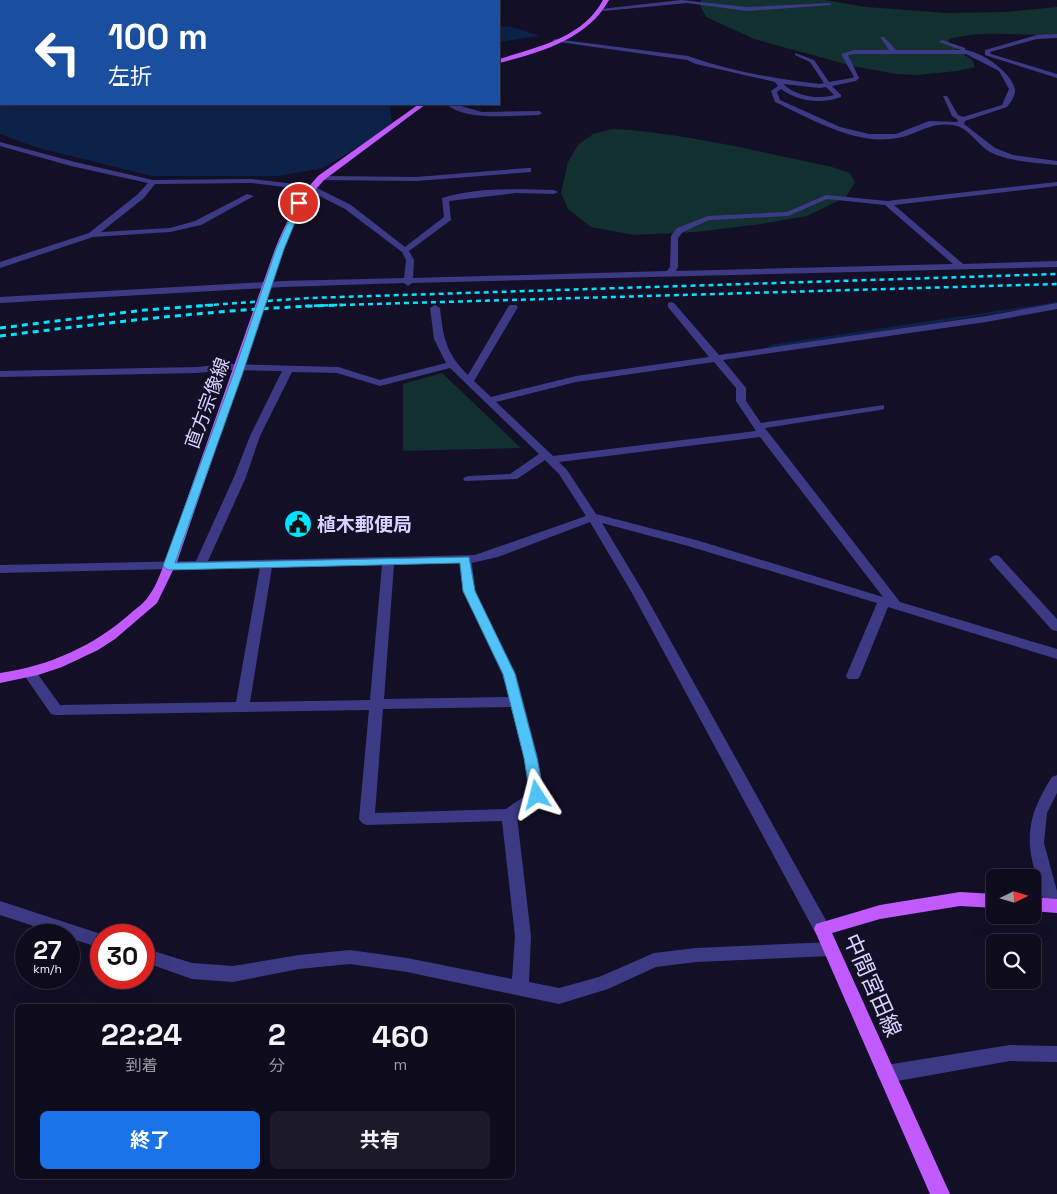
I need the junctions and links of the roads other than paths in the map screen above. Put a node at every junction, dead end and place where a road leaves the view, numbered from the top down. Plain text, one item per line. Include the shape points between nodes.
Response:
1 (606, 0) edge
2 (829, 5) dead end
3 (604, 9) junction
4 (1057, 36) edge
5 (882, 38) dead end
6 (555, 41) junction
7 (942, 42) dead end
8 (894, 52) junction
9 (967, 52) junction
10 (797, 54) dead end
11 (500, 61) edge
12 (1057, 76) edge
13 (780, 83) junction
14 (829, 84) junction
15 (945, 97) dead end
16 (423, 105) edge
17 (452, 105) edge
18 (539, 113) dead end
19 (961, 121) junction
20 (0, 144) edge
21 (1057, 163) edge
22 (528, 170) dead end
23 (321, 178) junction
24 (153, 182) junction
25 (1057, 184) edge
26 (310, 188) junction
27 (554, 192) dead end
28 (250, 196) dead end
29 (887, 203) junction
30 (92, 235) junction
31 (405, 251) junction
32 (1057, 264) edge
33 (0, 265) edge
34 (961, 267) junction
35 (670, 276) junction
36 (408, 282) junction
37 (0, 300) edge
38 (671, 304) dead end
39 (1057, 306) edge
40 (513, 307) dead end
41 (435, 308) dead end
42 (715, 358) junction
43 (452, 365) junction
44 (288, 370) junction
45 (0, 374) edge
46 (469, 382) junction
47 (488, 401) junction
48 (880, 407) dead end
49 (761, 430) junction
50 (548, 458) junction
51 (469, 479) dead end
52 (594, 518) junction
53 (465, 559) junction
54 (995, 559) dead end
55 (388, 561) junction
56 (266, 563) junction
57 (168, 566) junction
58 (200, 566) junction
59 (0, 569) edge
60 (890, 603) junction
61 (1057, 627) edge
62 (1057, 654) edge
63 (29, 672) junction
64 (853, 676) dead end
65 (0, 678) edge
66 (517, 702) junction
67 (374, 704) junction
68 (242, 707) junction
69 (1057, 781) edge
70 (509, 815) junction
71 (986, 901) edge
72 (1041, 905) edge
73 (1056, 906) edge
74 (0, 908) edge
75 (822, 929) junction
76 (90, 937) edge
77 (831, 949) junction
78 (155, 959) edge
79 (520, 987) junction
80 (1057, 1054) edge
81 (886, 1074) junction
82 (940, 1194) edge

1 - 3 main road
2 - 3 street via 747,9 687,1
3 - 6 main road via 583,29
4 - 12 street via 1037,37 987,51 988,55
5 - 8 street
6 - 11 main road
6 - 13 street via 688,58
7 - 9 street
8 - 9 street
8 - 14 street via 844,54 857,77
9 - 19 street via 1001,70 1012,93 1005,106
10 - 14 street via 812,61
13 - 14 street
13 - 14 street via 789,92 815,99 839,96
13 - 19 street via 774,91 777,101 807,113 819,122 852,133 891,137 929,123
15 - 19 street
16 - 23 main road, 直方宗像線
17 - 18 street via 482,114
19 - 21 street via 992,150 1012,157
20 - 24 street
22 - 23 street via 416,179
23 - 26 main road, 直方宗像線
24 - 26 street via 251,181
24 - 30 street via 141,196
25 - 29 street
26 - 31 street via 348,207
26 - 57 main road, 直方宗像線 via 299,203 280,249
27 - 31 street via 516,191 445,200 448,218
28 - 30 street via 198,223 170,230
29 - 34 street
29 - 35 street via 826,197 788,214 708,218 680,230 674,238 674,267
30 - 33 street
31 - 36 street via 410,260
32 - 34 street
34 - 35 street
35 - 36 street
36 - 37 street via 283,284
38 - 42 street
39 - 42 street
40 - 46 street
41 - 43 street via 439,339
42 - 47 street via 576,379
42 - 49 street via 741,388 741,401
43 - 44 street via 380,383 338,370
43 - 46 street
44 - 45 street via 227,367
44 - 58 street via 270,403
46 - 47 street
47 - 50 street
48 - 49 street
49 - 50 street
49 - 60 street
50 - 51 street via 513,477
50 - 52 street via 563,472
52 - 53 street via 494,554
52 - 60 street via 692,543
52 - 75 street via 638,592
53 - 55 street
53 - 66 street via 469,591 509,674
54 - 61 street
55 - 56 street
55 - 67 street
56 - 58 street
56 - 68 street
57 - 58 street
57 - 59 street
57 - 63 main road, 直方宗像線 via 154,599 128,624 91,649
60 - 62 street
60 - 64 street
63 - 65 main road, 直方宗像線
63 - 68 street via 56,710
66 - 67 street
66 - 70 street via 537,795
67 - 68 street
67 - 70 street via 366,820
69 - 73 street via 1048,793 1036,824 1037,852
70 - 79 street via 524,936
71 - 75 main road, 中間宮田線 via 960,899 880,912
72 - 73 main road
74 - 76 street
75 - 77 main road, 中間宮田線
77 - 79 street via 654,960 602,984 559,996
77 - 81 main road, 中間宮田線
78 - 79 street via 192,971 233,974 298,962 350,957
80 - 81 street via 1010,1054
81 - 82 main road, 中間宮田線

